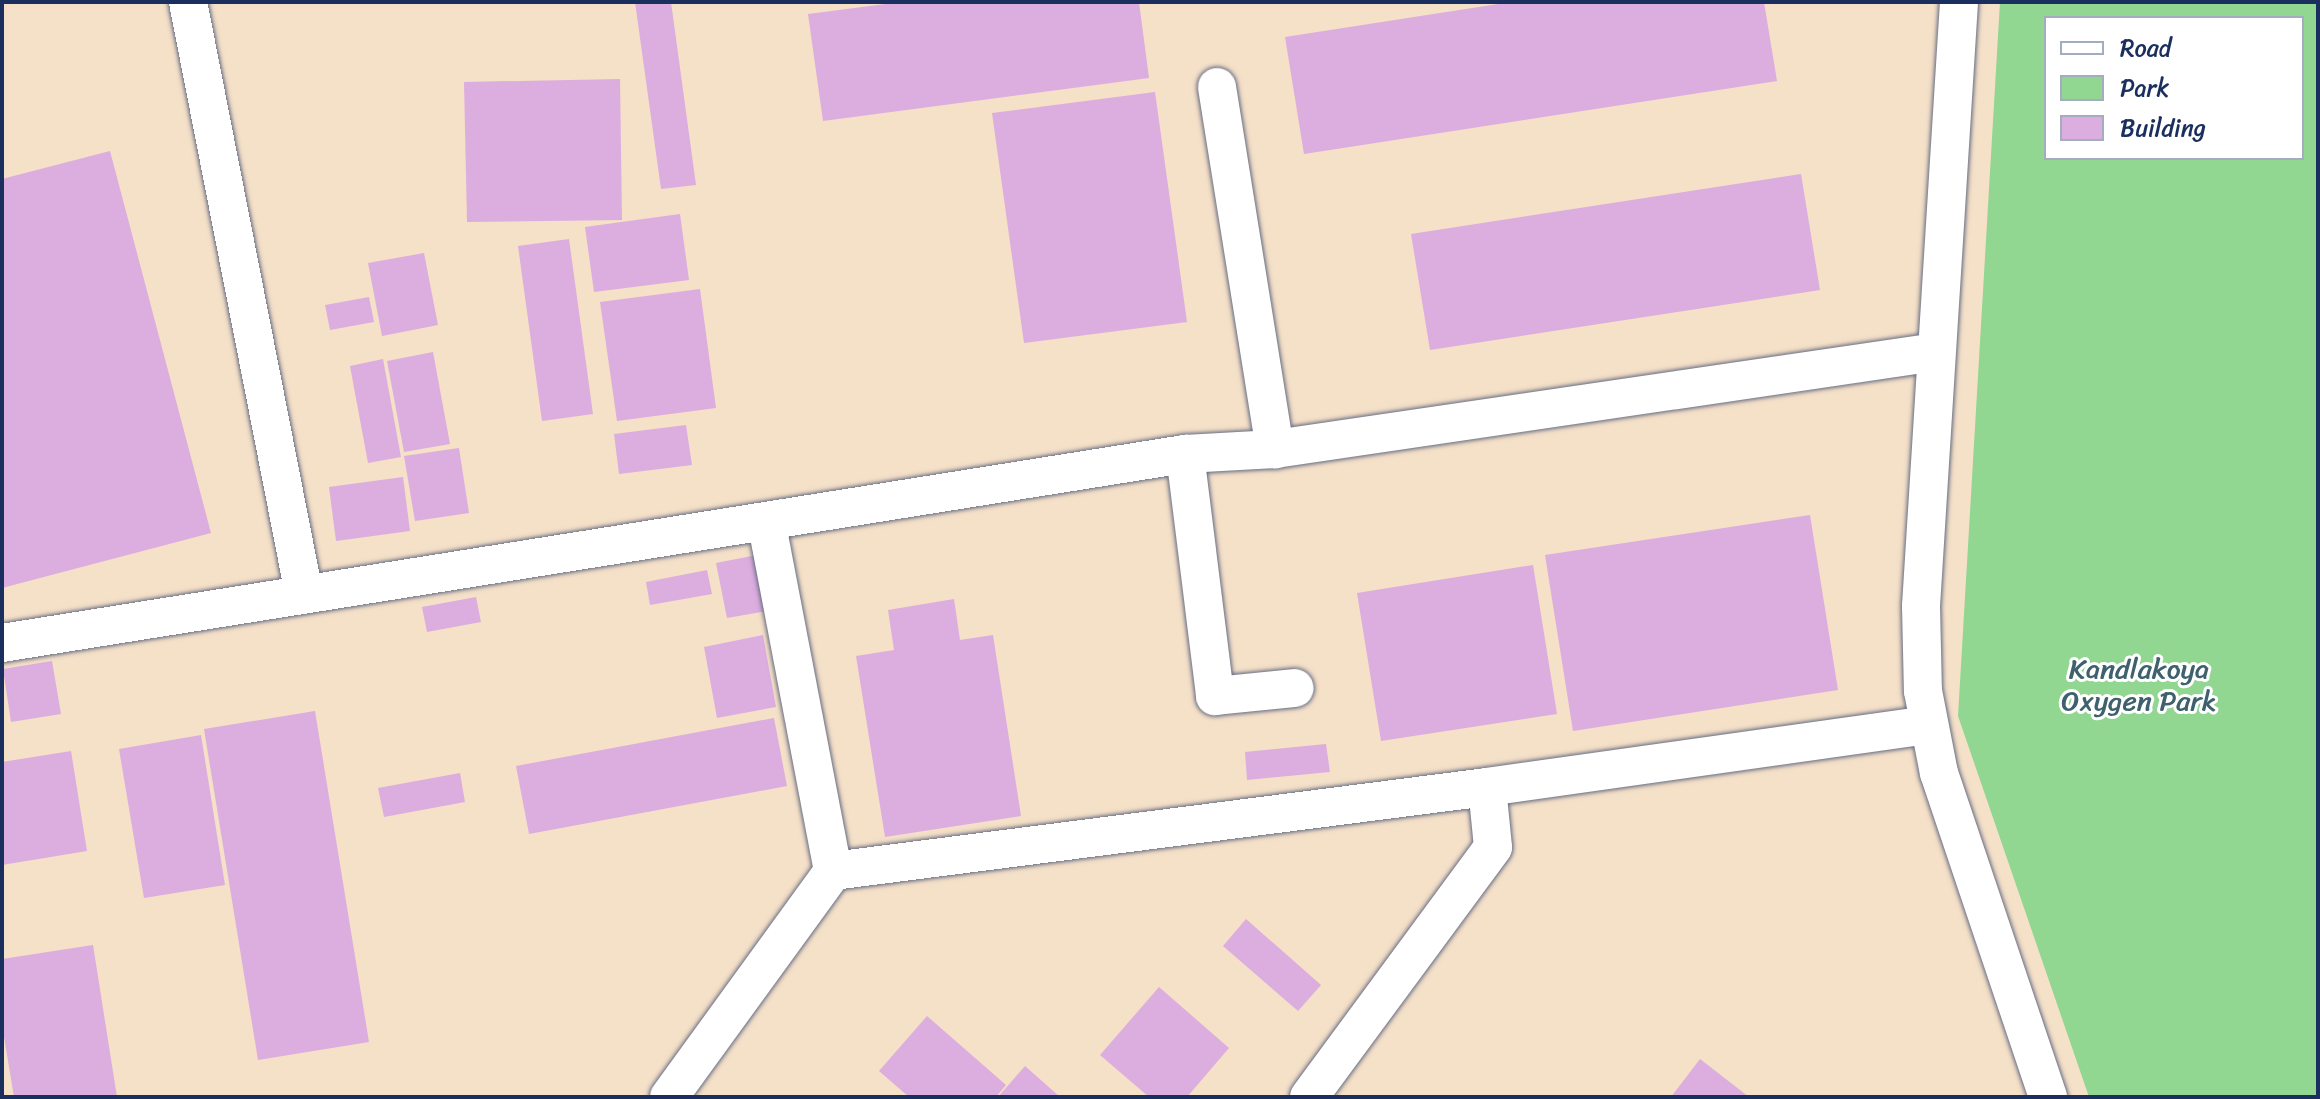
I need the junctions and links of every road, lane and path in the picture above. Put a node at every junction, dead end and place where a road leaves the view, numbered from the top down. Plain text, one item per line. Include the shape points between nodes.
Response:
1 (188, 2) edge
2 (1959, 2) edge
3 (1217, 87) dead end
4 (1936, 352) junction
5 (1275, 449) junction
6 (1185, 454) junction
7 (767, 525) junction
8 (304, 594) junction
9 (2, 643) edge
10 (1295, 688) dead end
11 (1929, 725) junction
12 (1487, 787) junction
13 (833, 871) junction
14 (669, 1097) edge
15 (1309, 1097) edge
16 (2048, 1097) edge

1 - 8 street
2 - 4 street
3 - 5 street
4 - 5 street
4 - 11 street via 1921,606
5 - 6 street
6 - 7 street
6 - 10 street via 1215,696
7 - 8 street
7 - 13 street
8 - 9 street
11 - 12 street
11 - 16 street via 1962,845
12 - 13 street
12 - 15 street via 1493,847
13 - 14 street

